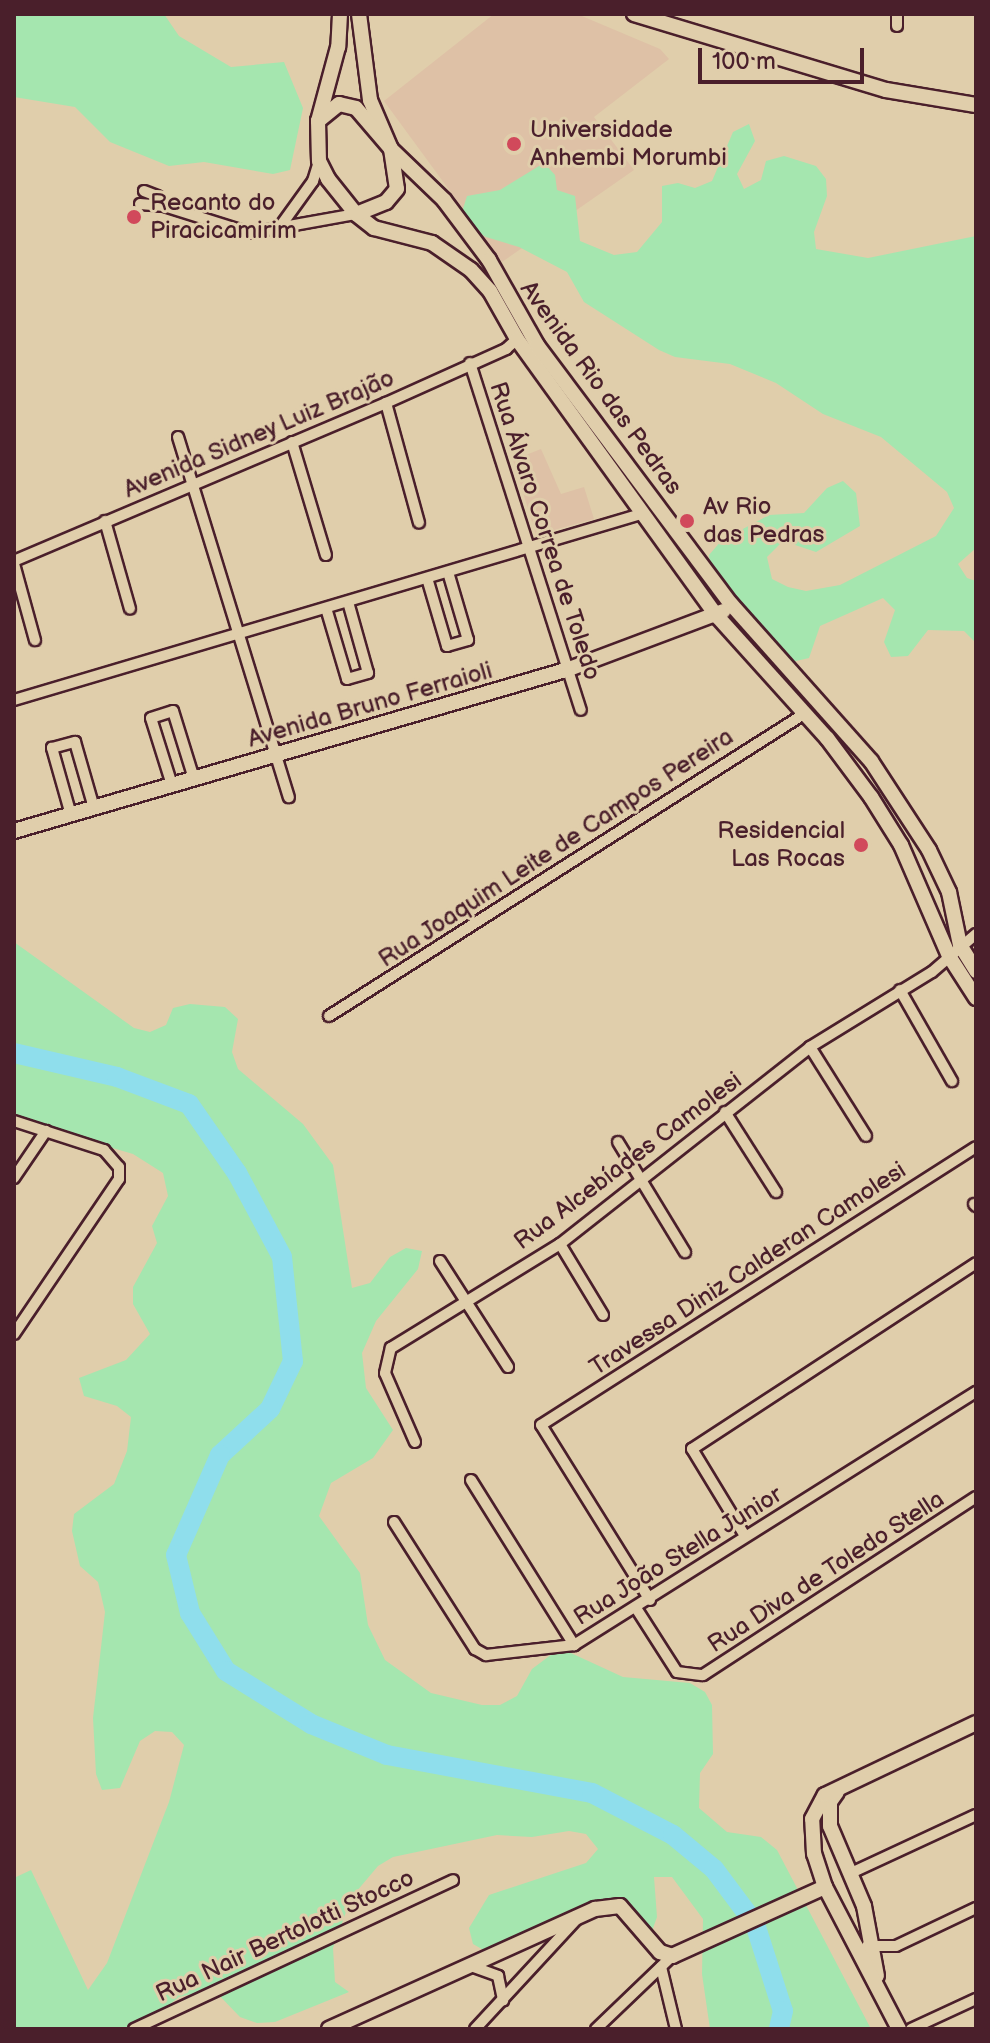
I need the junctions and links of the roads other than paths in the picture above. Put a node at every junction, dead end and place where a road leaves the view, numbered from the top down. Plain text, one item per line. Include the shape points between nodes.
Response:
1 (340, 14) edge
2 (359, 14) edge
3 (634, 14) edge
4 (976, 105) edge
5 (318, 121) junction
6 (391, 149) junction
7 (319, 161) junction
8 (144, 191) dead end
9 (140, 204) dead end
10 (164, 206) junction
11 (356, 214) junction
12 (282, 224) junction
13 (517, 339) junction
14 (470, 363) junction
15 (386, 403) junction
16 (178, 437) dead end
17 (292, 442) junction
18 (192, 483) junction
19 (641, 514) junction
20 (105, 521) junction
21 (419, 523) dead end
22 (529, 547) junction
23 (326, 555) dead end
24 (14, 562) edge
25 (448, 572) junction
26 (427, 578) junction
27 (348, 602) junction
28 (731, 604) junction
29 (326, 608) junction
30 (130, 609) dead end
31 (717, 616) junction
32 (239, 634) junction
33 (35, 640) dead end
34 (569, 669) junction
35 (14, 700) edge
36 (581, 710) dead end
37 (804, 714) junction
38 (276, 755) junction
39 (194, 779) junction
40 (172, 785) junction
41 (289, 797) dead end
42 (94, 808) junction
43 (71, 815) junction
44 (14, 831) edge
45 (976, 934) edge
46 (960, 945) junction
47 (949, 956) junction
48 (976, 971) edge
49 (900, 990) junction
50 (976, 998) edge
51 (329, 1016) dead end
52 (810, 1047) junction
53 (952, 1081) dead end
54 (725, 1112) junction
55 (14, 1121) edge
56 (46, 1131) junction
57 (866, 1136) dead end
58 (618, 1142) dead end
59 (976, 1147) edge
60 (14, 1178) edge
61 (643, 1180) junction
62 (776, 1192) dead end
63 (560, 1244) junction
64 (685, 1252) dead end
65 (440, 1261) dead end
66 (976, 1263) edge
67 (466, 1301) junction
68 (603, 1315) dead end
69 (14, 1334) edge
70 (508, 1367) dead end
71 (975, 1394) edge
72 (413, 1439) dead end
73 (471, 1480) dead end
74 (976, 1497) edge
75 (394, 1522) dead end
76 (745, 1536) junction
77 (650, 1600) junction
78 (636, 1608) junction
79 (574, 1645) junction
80 (976, 1723) edge
81 (842, 1786) junction
82 (976, 1815) edge
83 (852, 1875) junction
84 (453, 1880) dead end
85 (826, 1886) junction
86 (976, 1908) edge
87 (577, 1919) junction
88 (857, 1944) junction
89 (876, 1948) junction
90 (667, 1962) junction
91 (470, 1965) junction
92 (877, 1982) junction
93 (976, 1999) edge
94 (503, 2000) junction
95 (367, 2010) junction
96 (134, 2029) edge
97 (329, 2029) edge
98 (348, 2029) edge
99 (475, 2029) edge
100 (596, 2029) edge
101 (676, 2029) edge
102 (899, 2029) edge
103 (911, 2029) edge

1 - 5 street via 338,47
2 - 6 street, Avenida Rio das Pedras via 370,100
3 - 4 street via 886,90
5 - 6 street via 339,104 356,108
5 - 7 street
6 - 11 street via 397,189 386,202
6 - 28 street, Avenida Rio das Pedras via 462,224 537,345
7 - 11 street, Avenida Rio das Pedras
7 - 12 street via 313,181
8 - 10 street
9 - 10 street
10 - 12 street via 250,233
11 - 12 street
11 - 13 street, Avenida Rio das Pedras via 374,228 432,243 451,254 490,291
13 - 14 street, Avenida Sidney Luiz Brajão
13 - 19 street, Avenida Rio das Pedras
14 - 15 street, Avenida Sidney Luiz Brajão
14 - 22 street, Rua Álvaro Correa de Toledo
15 - 17 street, Avenida Sidney Luiz Brajão
15 - 21 street
16 - 18 street
17 - 18 street, Avenida Sidney Luiz Brajão
17 - 23 street
18 - 20 street, Avenida Sidney Luiz Brajão
18 - 32 street
19 - 22 street
19 - 31 street, Avenida Rio das Pedras
20 - 24 street, Avenida Sidney Luiz Brajão
20 - 30 street
22 - 25 street
22 - 34 street, Rua Álvaro Correa de Toledo
24 - 33 street
25 - 26 street
25 - 26 street via 468,640 447,646
26 - 27 street
27 - 29 street
27 - 29 street via 368,673 347,679
28 - 31 street, Avenida Bruno Ferraioli
28 - 46 street, Avenida Rio das Pedras via 838,718 889,787 949,892
29 - 32 street
31 - 34 street, Avenida Bruno Ferraioli
31 - 37 street, Avenida Rio das Pedras
32 - 35 street
32 - 38 street
34 - 36 street, Rua Álvaro Correa de Toledo
34 - 38 street, Avenida Bruno Ferraioli
37 - 47 street, Avenida Rio das Pedras via 871,797 901,845
37 - 51 street, Rua Joaquim Leite de Campos Pereira
38 - 39 street, Avenida Bruno Ferraioli
38 - 41 street
39 - 40 street, Avenida Bruno Ferraioli
39 - 40 street via 173,711 151,718
40 - 42 street, Avenida Bruno Ferraioli
42 - 43 street, Avenida Bruno Ferraioli
42 - 43 street via 75,742 52,748
43 - 44 street, Avenida Bruno Ferraioli
45 - 46 street, Rua Alcebíades Camolesi
46 - 47 street, Rua Alcebíades Camolesi
46 - 48 street, Avenida Rio das Pedras
47 - 49 street, Rua Alcebíades Camolesi
47 - 50 street, Avenida Rio das Pedras
49 - 52 street, Rua Alcebíades Camolesi
49 - 53 street
52 - 54 street, Rua Alcebíades Camolesi
52 - 57 street
54 - 61 street, Rua Alcebíades Camolesi
54 - 62 street
55 - 56 street
56 - 60 street
56 - 69 street via 104,1150 119,1167 119,1179
58 - 61 street
59 - 77 street, Travessa Diniz Calderan Camolesi via 541,1425
61 - 63 street, Rua Alcebíades Camolesi
61 - 64 street
63 - 67 street, Rua Alcebíades Camolesi
63 - 68 street
65 - 67 street
66 - 76 street via 692,1449
67 - 70 street
67 - 72 street, Rua Alcebíades Camolesi via 400,1340 385,1360 385,1373
71 - 76 street, Rua João Stella Junior
73 - 79 street
74 - 78 street, Rua Diva de Toledo Stella via 703,1675 677,1672
75 - 79 street, Rua João Stella Junior via 475,1649 486,1655
76 - 77 street, Rua João Stella Junior
77 - 78 street, Rua João Stella Junior
78 - 79 street, Rua João Stella Junior
80 - 81 street
81 - 83 street via 827,1813
81 - 85 street via 816,1806 812,1819 811,1838
82 - 83 street
83 - 85 street via 832,1864
83 - 85 street via 847,1899
83 - 89 street
84 - 96 street, Rua Nair Bertolotti Stocco
85 - 88 street
85 - 90 street
86 - 89 street via 896,1946
87 - 90 street via 595,1909 620,1906
87 - 91 street
87 - 94 street
88 - 89 street
88 - 92 street
89 - 92 street
90 - 100 street
90 - 101 street
91 - 94 street via 498,1976
91 - 95 street
92 - 102 street
93 - 103 street
94 - 99 street
95 - 97 street
95 - 98 street

